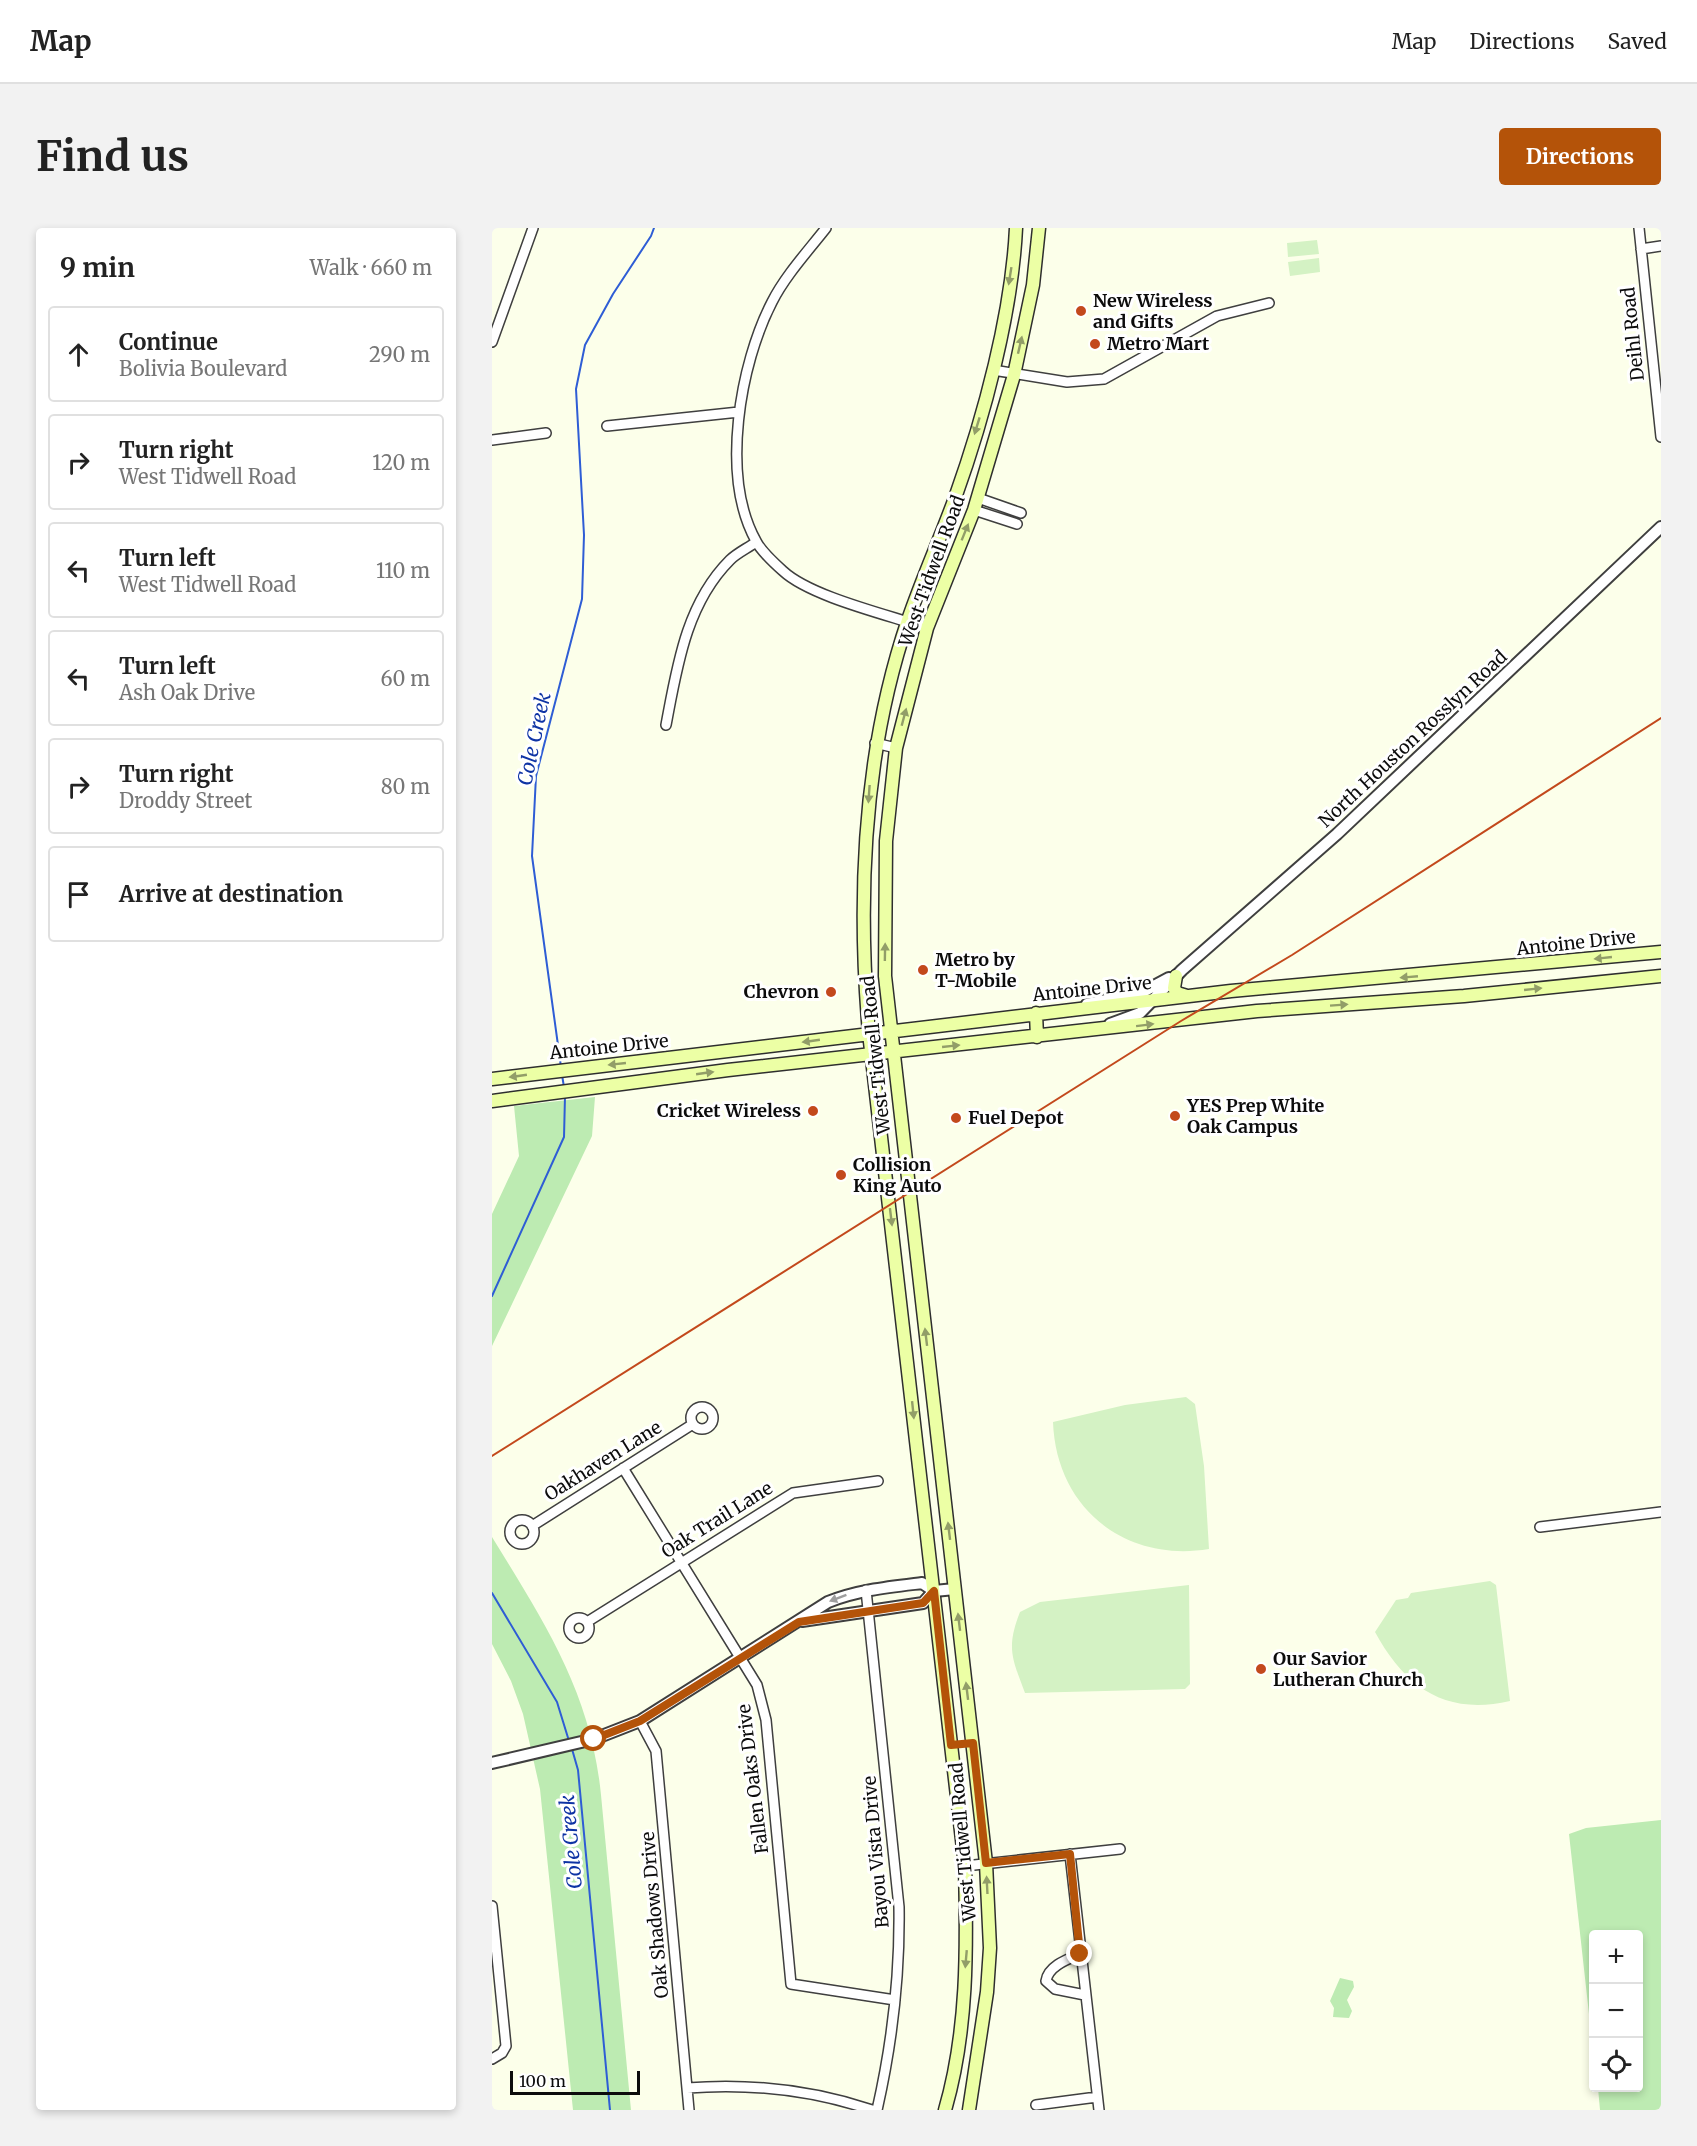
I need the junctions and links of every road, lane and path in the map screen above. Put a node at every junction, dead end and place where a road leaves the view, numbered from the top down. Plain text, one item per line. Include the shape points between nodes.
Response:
1 (533, 228) edge
2 (826, 228) edge
3 (1016, 228) edge
4 (1039, 228) edge
5 (1639, 228) edge
6 (1661, 246) edge
7 (1641, 249) junction
8 (1269, 303) dead end
9 (492, 342) edge
10 (993, 370) junction
11 (1014, 375) junction
12 (739, 412) junction
13 (608, 426) dead end
14 (546, 433) dead end
15 (1661, 437) edge
16 (492, 440) edge
17 (956, 496) junction
18 (976, 504) junction
19 (1021, 513) dead end
20 (1017, 524) dead end
21 (1661, 527) edge
22 (756, 542) junction
23 (907, 621) junction
24 (927, 628) junction
25 (666, 725) dead end
26 (875, 743) junction
27 (896, 748) junction
28 (1661, 952) edge
29 (1179, 973) junction
30 (1661, 976) edge
31 (1188, 996) junction
32 (1151, 1001) junction
33 (1068, 1010) junction
34 (1036, 1013) junction
35 (891, 1031) junction
36 (1090, 1032) junction
37 (869, 1033) junction
38 (1037, 1037) junction
39 (893, 1052) junction
40 (871, 1054) junction
41 (492, 1079) edge
42 (492, 1101) edge
43 (906, 1168) junction
44 (885, 1172) junction
45 (923, 1312) junction
46 (903, 1315) junction
47 (693, 1424) dead end
48 (938, 1438) junction
49 (917, 1441) junction
50 (623, 1468) junction
51 (878, 1481) dead end
52 (1661, 1512) edge
53 (532, 1526) dead end
54 (1540, 1527) dead end
55 (681, 1562) junction
56 (955, 1589) junction
57 (866, 1590) junction
58 (934, 1591) junction
59 (868, 1610) junction
60 (587, 1622) dead end
61 (799, 1622) junction
62 (742, 1657) junction
63 (640, 1721) junction
64 (973, 1743) junction
65 (951, 1745) junction
66 (492, 1764) edge
67 (1120, 1848) dead end
68 (1070, 1854) junction
69 (986, 1863) junction
70 (964, 1866) junction
71 (492, 1906) edge
72 (1080, 1954) junction
73 (1085, 1995) junction
74 (895, 2000) junction
75 (959, 2039) junction
76 (980, 2042) junction
77 (492, 2059) edge
78 (687, 2088) junction
79 (1097, 2097) junction
80 (1036, 2105) dead end
81 (689, 2110) edge
82 (874, 2110) edge
83 (945, 2110) edge
84 (969, 2110) edge
85 (1099, 2110) edge

1 - 9 street
2 - 12 street via 772,300 749,357
3 -> 10 main road, West Tidwell Road
11 -> 4 main road, West Tidwell Road via 1033,285
5 - 7 street, Deihl Road
6 - 7 street
7 - 15 street, Deihl Road
8 - 11 street via 1216,316 1104,379 1067,382
10 - 11 street
10 -> 17 main road, West Tidwell Road
11 - 18 main road, West Tidwell Road
12 - 13 street
12 - 22 street via 737,470
14 - 16 street
17 - 18 main road
17 - 23 main road, West Tidwell Road
18 - 19 street
18 - 20 street
24 -> 18 main road, West Tidwell Road
21 - 29 street, North Houston Rosslyn Road via 1329,841
22 - 23 street via 784,573 816,592
22 - 25 street via 730,560 703,594 687,630
23 - 24 street
23 - 26 main road, West Tidwell Road
27 -> 24 main road, West Tidwell Road
26 - 27 street
26 -> 37 main road, West Tidwell Road via 865,870 864,960
35 -> 27 main road, West Tidwell Road via 885,976 886,841
28 -> 31 main road, Antoine Drive
29 - 31 main road via 1174,988
29 - 32 street, North Houston Rosslyn Road
29 - 33 street, North Houston Rosslyn Road via 1141,993
36 -> 30 main road, Antoine Drive via 1257,1011
31 - 32 main road, Antoine Drive
32 - 33 main road, Antoine Drive
32 - 36 street, North Houston Rosslyn Road via 1140,1013
33 - 34 main road, Antoine Drive
34 - 35 main road, Antoine Drive
34 - 38 main road
35 - 37 main road, Antoine Drive
35 - 39 main road, West Tidwell Road
36 - 38 main road, Antoine Drive
37 - 40 main road, West Tidwell Road
37 -> 41 main road, Antoine Drive
39 -> 38 main road, Antoine Drive
39 - 40 main road, Antoine Drive
39 - 43 main road, West Tidwell Road
42 -> 40 main road, Antoine Drive
40 - 44 main road, West Tidwell Road
43 - 44 main road
43 - 45 main road, West Tidwell Road
44 -> 46 main road, West Tidwell Road
45 - 46 main road
48 -> 45 main road, West Tidwell Road
46 -> 49 main road, West Tidwell Road
47 - 50 street, Oakhaven Lane
48 - 49 main road
56 -> 48 main road, West Tidwell Road
49 - 58 main road, West Tidwell Road
50 - 53 street, Oakhaven Lane
50 - 55 street, Fallen Oaks Drive
51 - 55 street, Oak Trail Lane via 793,1493
52 - 54 street
55 - 60 street, Oak Trail Lane
55 - 62 street, Fallen Oaks Drive
56 - 58 street
64 -> 56 main road, West Tidwell Road
57 - 58 street via 922,1583
57 - 59 street, Bayou Vista Drive
57 -> 61 street via 828,1602
58 - 59 street via 923,1603
58 - 65 main road, West Tidwell Road
59 - 61 street
59 - 74 street, Bayou Vista Drive via 897,1870 900,1949
61 - 62 street
62 - 63 street
62 - 74 street, Fallen Oaks Drive via 757,1685 766,1720 791,1984
63 - 66 street via 580,1743
63 - 78 street, Oak Shadows Drive via 656,1751
64 - 65 main road
64 - 69 main road, West Tidwell Road
65 - 70 main road, West Tidwell Road
67 - 68 street
68 - 69 street
68 - 72 street
69 - 70 street
76 -> 69 main road, West Tidwell Road via 990,1948
70 -> 75 main road, West Tidwell Road via 967,1946
71 - 77 street via 506,2046
72 - 73 street
72 - 73 street via 1053,1969 1046,1981 1054,1989
73 - 79 street
74 - 82 street, Bayou Vista Drive
75 - 76 main road
75 - 83 main road, West Tidwell Road
76 - 84 main road, West Tidwell Road
78 - 81 street, Oak Shadows Drive
78 - 82 street via 758,2086 842,2100
79 - 80 street
79 - 85 street

